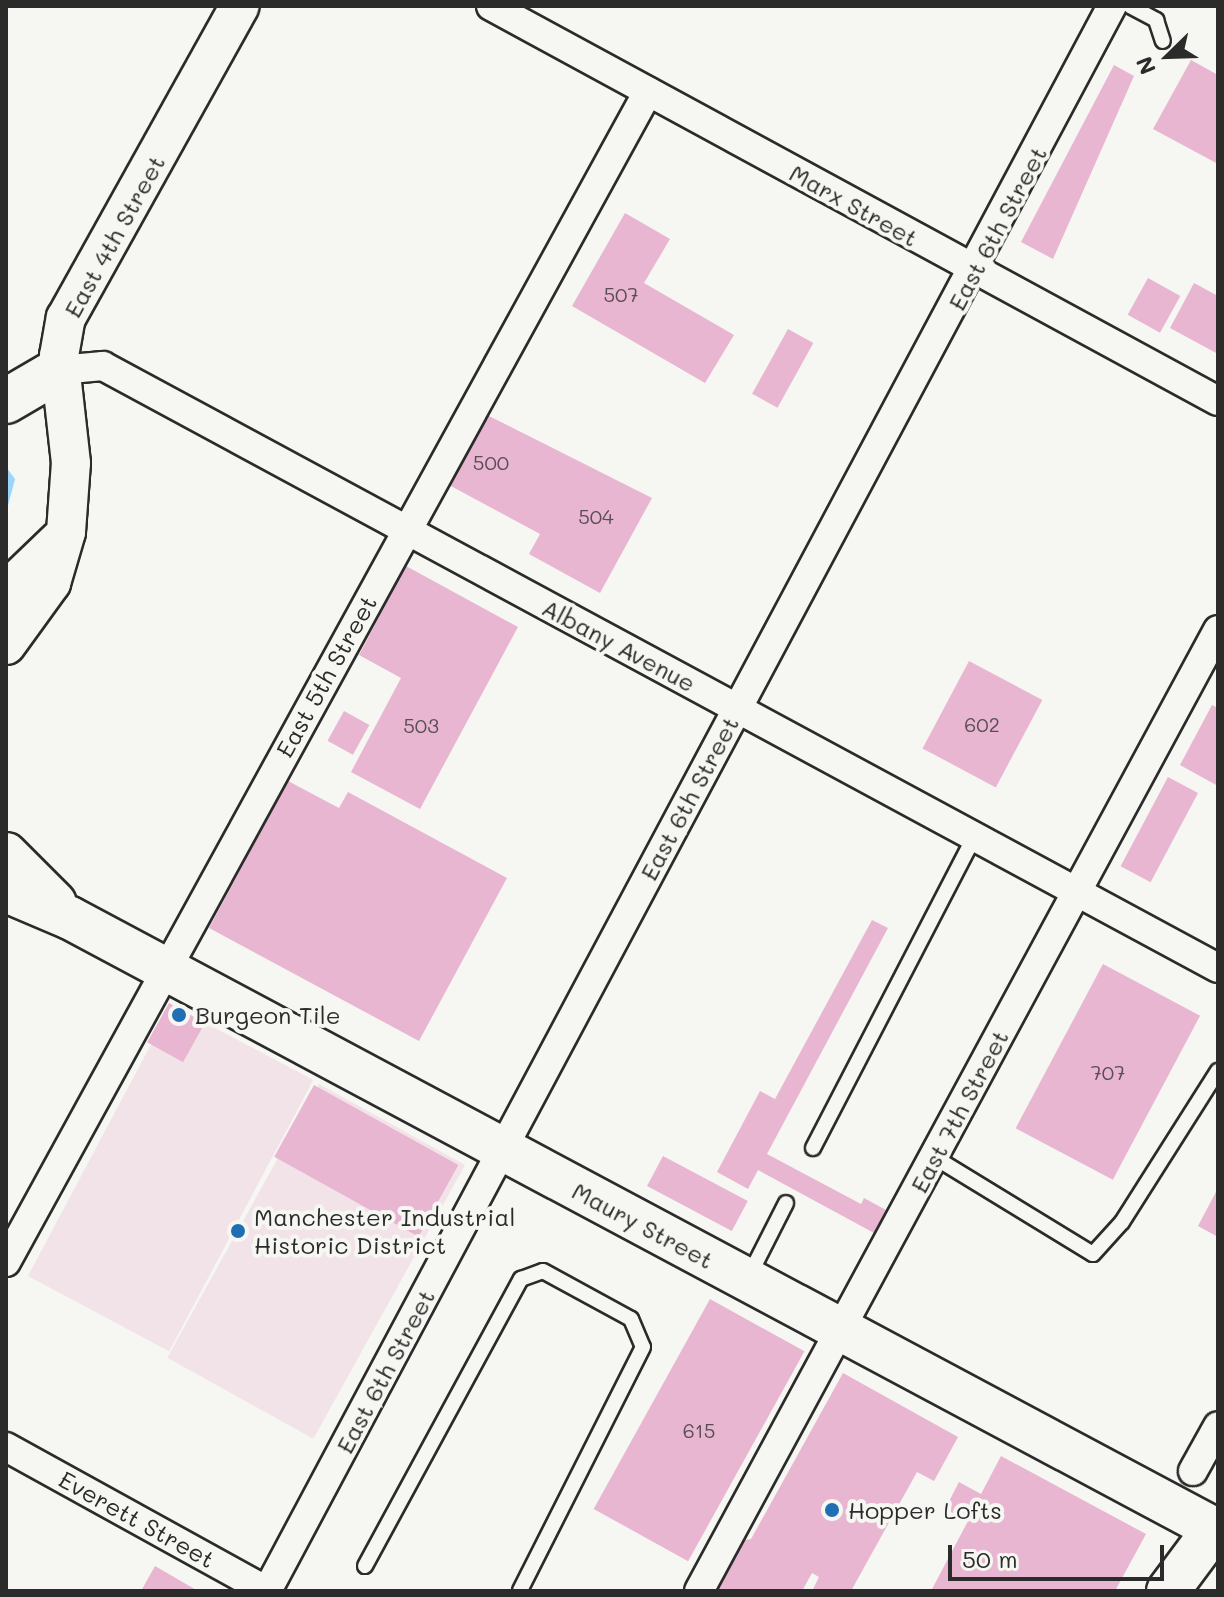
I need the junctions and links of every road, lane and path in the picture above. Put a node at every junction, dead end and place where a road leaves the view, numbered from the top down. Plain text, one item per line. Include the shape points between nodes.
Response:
1 (240, 6) edge
2 (491, 6) edge
3 (1112, 6) edge
4 (1130, 6) edge
5 (1163, 41) dead end
6 (648, 92) junction
7 (976, 271) junction
8 (59, 370) junction
9 (6, 401) edge
10 (1218, 401) edge
11 (406, 530) junction
12 (66, 532) junction
13 (6, 591) edge
14 (1218, 630) edge
15 (6, 645) edge
16 (736, 708) junction
17 (974, 837) junction
18 (6, 854) edge
19 (6, 891) edge
20 (1076, 893) junction
21 (70, 918) junction
22 (1218, 968) edge
23 (165, 969) junction
24 (1218, 1071) edge
25 (813, 1148) dead end
26 (504, 1150) junction
27 (934, 1157) junction
28 (786, 1203) dead end
29 (6, 1262) edge
30 (747, 1281) junction
31 (840, 1331) junction
32 (1218, 1426) edge
33 (6, 1447) edge
34 (1193, 1471) dead end
35 (1217, 1528) edge
36 (365, 1566) dead end
37 (267, 1591) edge
38 (520, 1591) edge
39 (699, 1591) edge
40 (1168, 1591) edge

1 - 8 street, East 4th Street via 70,310
2 - 6 street, Marx Street
3 - 7 street, East 6th Street
4 - 5 lane via 1156,20
6 - 7 street, Marx Street
6 - 11 street, East 5th Street
7 - 10 street, Marx Street
7 - 16 street, East 6th Street
8 - 9 highway
8 - 11 street, Albany Avenue via 103,366
8 - 12 street, East 4th Street via 71,463
11 - 16 street, Albany Avenue
11 - 23 street, East 5th Street
12 - 13 street
12 - 15 street, East 4th Street via 51,583
14 - 20 street, East 7th Street
16 - 17 street, Albany Avenue
16 - 26 street, East 6th Street
17 - 20 street, Albany Avenue
17 - 25 lane
18 - 21 main road, Maury Street
19 - 21 main road, Maury Street
20 - 22 street, Albany Avenue
20 - 27 street, East 7th Street
21 - 23 main road, Maury Street
23 - 26 main road, Maury Street
23 - 29 street, East 5th Street
24 - 27 lane via 1122,1222 1093,1254
26 - 30 main road, Maury Street
26 - 37 street, East 6th Street
27 - 31 street, East 7th Street
28 - 30 lane
30 - 31 main road, Maury Street
31 - 35 main road, Maury Street
31 - 39 street, East 7th Street
32 - 34 street
33 - 37 street, Everett Street
35 - 40 main road
36 - 38 lane via 521,1279 543,1271 631,1319 643,1347

